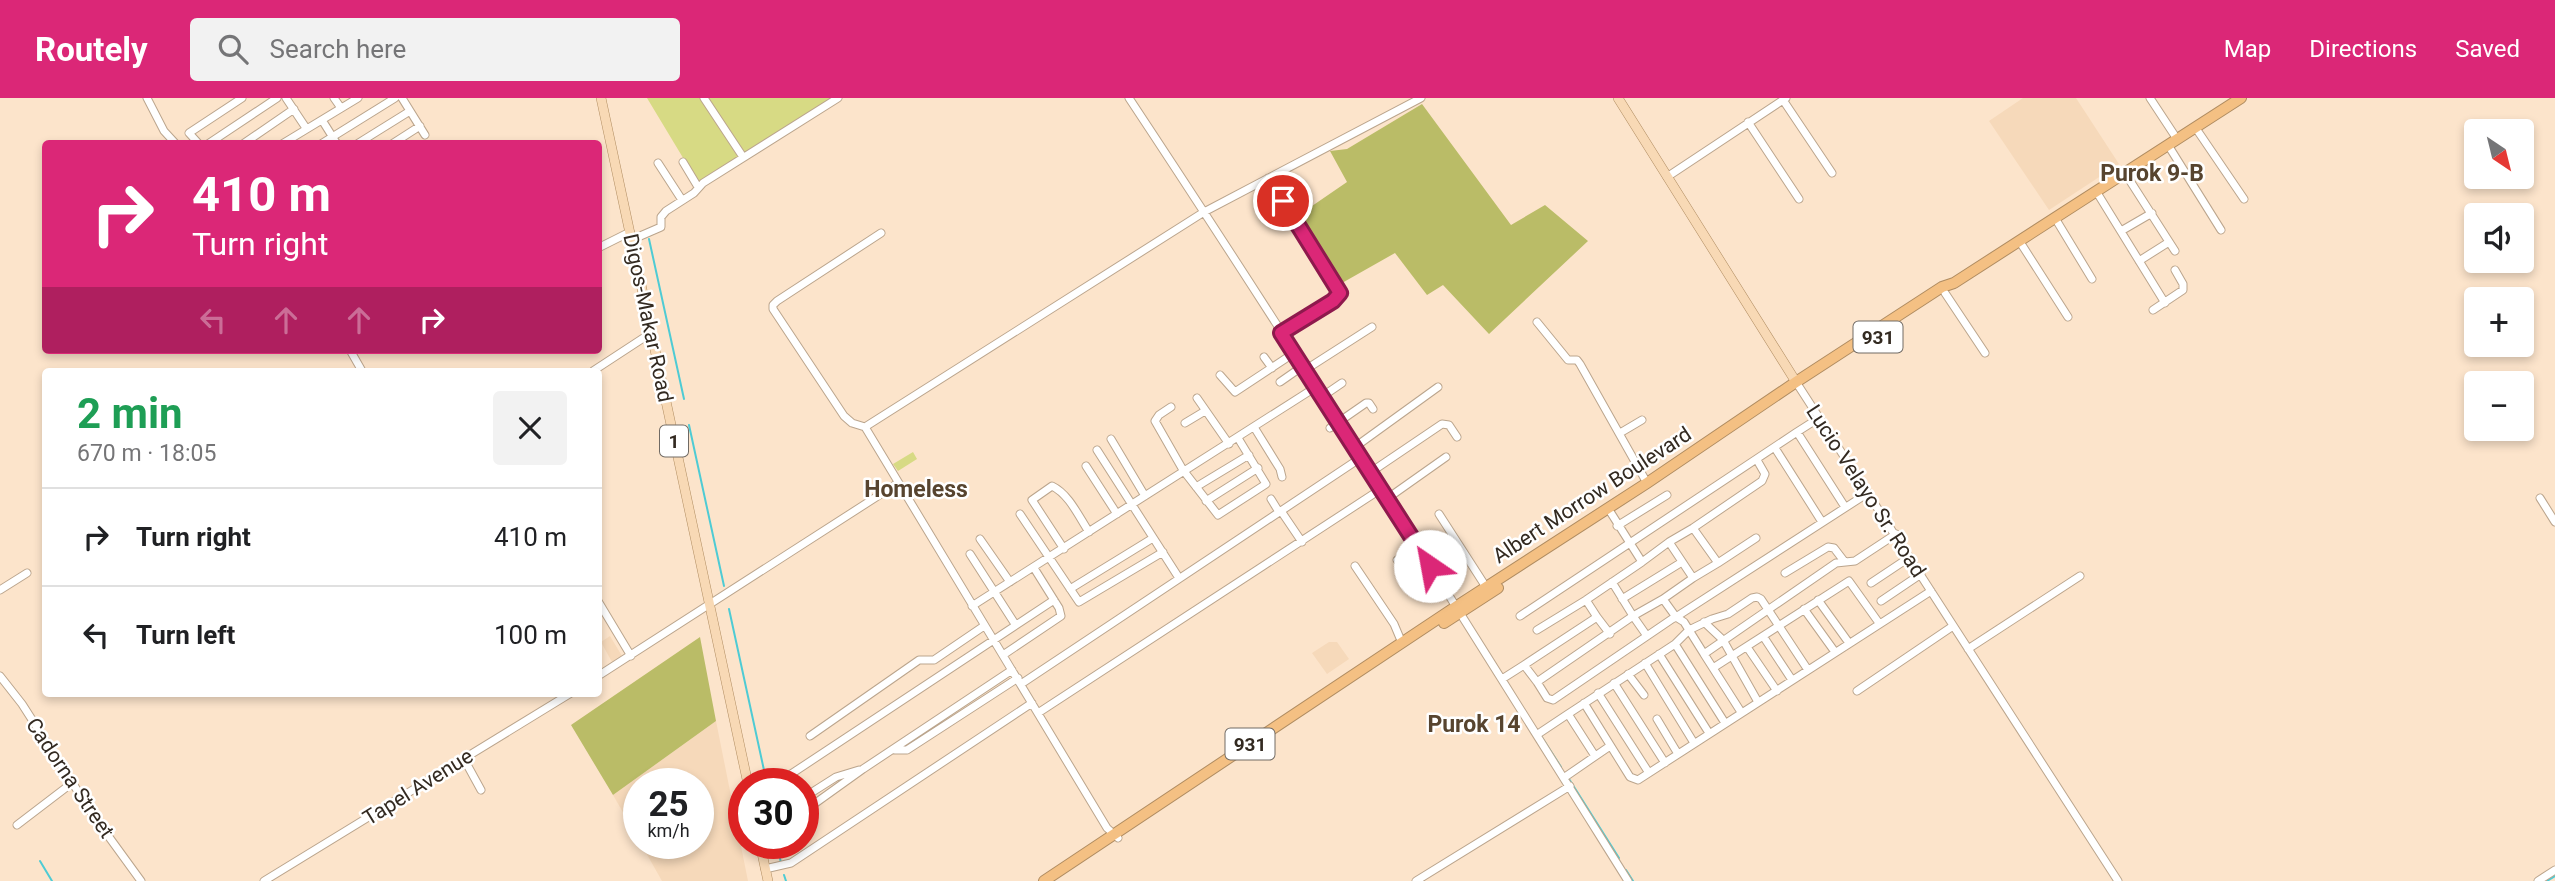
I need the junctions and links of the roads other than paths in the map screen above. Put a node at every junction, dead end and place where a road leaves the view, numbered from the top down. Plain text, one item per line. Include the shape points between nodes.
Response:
1 (147, 98) edge
2 (242, 98) edge
3 (277, 98) edge
4 (286, 98) edge
5 (334, 98) edge
6 (357, 98) edge
7 (395, 98) edge
8 (402, 98) edge
9 (601, 98) edge
10 (704, 98) edge
11 (838, 98) edge
12 (1129, 98) edge
13 (1421, 98) edge
14 (1618, 98) edge
15 (2150, 98) edge
16 (2241, 98) edge
17 (1784, 99) edge
18 (341, 108) junction
19 (294, 109) junction
20 (410, 111) junction
21 (322, 120) junction
22 (1748, 122) junction
23 (420, 127) junction
24 (2195, 127) junction
25 (306, 128) junction
26 (425, 135) dead end
27 (172, 140) edge
28 (195, 140) edge
29 (214, 140) edge
30 (249, 140) edge
31 (288, 140) edge
32 (335, 140) edge
33 (363, 140) edge
34 (399, 140) edge
35 (2173, 142) junction
36 (743, 157) junction
37 (683, 162) dead end
38 (658, 163) dead end
39 (1832, 173) dead end
40 (2125, 173) junction
41 (1667, 177) junction
42 (1268, 178) junction
43 (698, 187) junction
44 (2096, 191) junction
45 (1799, 199) dead end
46 (682, 200) junction
47 (2244, 200) dead end
48 (1204, 212) junction
49 (2152, 213) junction
50 (2055, 218) junction
51 (2221, 230) dead end
52 (2121, 231) junction
53 (881, 233) dead end
54 (630, 236) junction
55 (2020, 242) junction
56 (2169, 242) junction
57 (602, 246) edge
58 (2175, 251) dead end
59 (2139, 261) junction
60 (2175, 270) dead end
61 (2092, 279) dead end
62 (1954, 283) junction
63 (1945, 293) junction
64 (2165, 303) junction
65 (2153, 310) dead end
66 (2068, 317) dead end
67 (1537, 322) dead end
68 (1372, 327) dead end
69 (651, 333) junction
70 (1281, 333) junction
71 (1294, 353) junction
72 (1985, 353) dead end
73 (1264, 357) dead end
74 (598, 368) edge
75 (1272, 368) junction
76 (1304, 368) junction
77 (1220, 375) dead end
78 (1280, 382) dead end
79 (1342, 383) dead end
80 (1798, 385) junction
81 (1316, 387) junction
82 (1438, 387) dead end
83 (1323, 396) junction
84 (1196, 398) dead end
85 (1171, 407) dead end
86 (1373, 409) dead end
87 (1205, 411) junction
88 (1819, 418) junction
89 (1642, 420) dead end
90 (1339, 422) junction
91 (1185, 423) dead end
92 (865, 427) junction
93 (1254, 427) junction
94 (1330, 428) dead end
95 (1797, 432) junction
96 (1620, 433) junction
97 (1457, 437) dead end
98 (1238, 438) junction
99 (1111, 439) dead end
100 (1229, 444) junction
101 (1355, 447) junction
102 (1775, 448) junction
103 (1097, 450) dead end
104 (1249, 455) junction
105 (1362, 457) junction
106 (1446, 457) dead end
107 (1757, 460) junction
108 (1086, 466) dead end
109 (1258, 468) junction
110 (1184, 470) junction
111 (1371, 472) junction
112 (1282, 477) dead end
113 (898, 483) junction
114 (1647, 483) junction
115 (1196, 487) junction
116 (1381, 489) junction
117 (1868, 492) junction
118 (1667, 495) dead end
119 (1145, 496) junction
120 (1388, 498) junction
121 (2540, 498) dead end
122 (1271, 499) dead end
123 (1206, 501) junction
124 (1132, 505) junction
125 (1845, 507) junction
126 (1280, 511) junction
127 (1611, 513) junction
128 (1020, 514) dead end
129 (1117, 514) junction
130 (1439, 514) dead end
131 (1822, 522) junction
132 (2555, 522) edge
133 (1617, 526) junction
134 (1693, 528) junction
135 (1089, 532) junction
136 (1896, 534) junction
137 (1153, 538) junction
138 (1756, 538) dead end
139 (980, 539) dead end
140 (1303, 542) junction
141 (1669, 542) junction
142 (1629, 544) junction
143 (1417, 546) junction
144 (1064, 549) junction
145 (1163, 552) junction
146 (970, 554) dead end
147 (1910, 557) junction
148 (1050, 558) junction
149 (1397, 561) dead end
150 (1844, 561) junction
151 (1642, 562) junction
152 (1682, 562) junction
153 (1718, 563) junction
154 (1355, 566) dead end
155 (1034, 568) junction
156 (27, 573) dead end
157 (1785, 573) dead end
158 (1921, 574) junction
159 (2080, 576) dead end
160 (1179, 578) junction
161 (1693, 578) junction
162 (1010, 582) junction
163 (1612, 582) junction
164 (1871, 583) dead end
165 (1486, 587) junction
166 (1070, 589) junction
167 (0, 590) edge
168 (1931, 591) junction
169 (994, 592) junction
170 (1622, 599) junction
171 (1663, 599) junction
172 (1054, 600) junction
173 (1586, 600) junction
174 (1818, 600) junction
175 (1881, 601) dead end
176 (710, 606) junction
177 (972, 606) junction
178 (602, 608) edge
179 (1459, 609) junction
180 (1804, 609) junction
181 (1768, 611) junction
182 (1520, 616) dead end
183 (1633, 616) junction
184 (1597, 617) junction
185 (1676, 617) junction
186 (1704, 622) junction
187 (1879, 623) junction
188 (1015, 624) junction
189 (984, 626) junction
190 (1953, 626) junction
191 (1778, 627) junction
192 (1689, 629) junction
193 (1537, 630) dead end
194 (1610, 634) junction
195 (1647, 636) junction
196 (1763, 636) junction
197 (992, 639) junction
198 (1723, 640) junction
199 (1402, 643) junction
200 (1849, 643) junction
201 (1675, 644) junction
202 (1747, 647) junction
203 (1968, 649) junction
204 (1835, 652) junction
205 (1659, 654) junction
206 (1704, 654) junction
207 (1003, 655) junction
208 (631, 656) junction
209 (1732, 656) junction
210 (1645, 663) junction
211 (1524, 665) junction
212 (1713, 668) junction
213 (1012, 670) junction
214 (1808, 670) junction
215 (602, 674) edge
216 (1628, 674) junction
217 (0, 676) edge
218 (1502, 680) junction
219 (1792, 680) junction
220 (1019, 681) junction
221 (1537, 682) junction
222 (1614, 684) junction
223 (1777, 691) junction
224 (1857, 691) dead end
225 (1598, 694) junction
226 (1644, 695) dead end
227 (551, 697) edge
228 (565, 697) edge
229 (1758, 702) junction
230 (555, 703) junction
231 (1032, 703) junction
232 (1584, 704) junction
233 (1741, 712) junction
234 (1038, 713) junction
235 (1568, 714) junction
236 (1657, 719) dead end
237 (1725, 723) junction
238 (1709, 733) junction
239 (1538, 734) junction
240 (810, 736) dead end
241 (1694, 743) junction
242 (1611, 746) junction
243 (895, 750) junction
244 (1678, 754) junction
245 (1595, 756) junction
246 (464, 759) junction
247 (1665, 763) junction
248 (745, 768) edge
249 (800, 768) edge
250 (863, 769) junction
251 (1649, 773) junction
252 (836, 777) junction
253 (1565, 777) junction
254 (72, 783) junction
255 (843, 785) junction
256 (1570, 786) junction
257 (819, 788) edge
258 (481, 790) dead end
259 (819, 801) edge
260 (18, 825) dead end
261 (1116, 836) junction
262 (763, 859) edge
263 (765, 869) junction
264 (2555, 870) edge
265 (141, 881) edge
266 (264, 881) edge
267 (768, 881) edge
268 (1044, 881) edge
269 (1054, 881) edge
270 (1416, 881) edge
271 (1629, 881) edge
272 (2118, 881) edge
273 (2538, 881) edge

1 - 27 street
2 - 28 street via 189,133
3 - 29 street
4 - 19 street
5 - 18 street
6 - 18 street
7 - 32 street
8 - 20 street
9 - 54 main road, Digos-Makar Road / 1
10 - 36 street
11 - 36 street
12 - 48 street
13 - 42 street
14 - 41 main road, Lucio Velayo Sr. Road
15 - 35 street
16 - 24 highway, Albert Morrow Boulevard / 931
17 - 22 street
17 - 39 street
18 - 21 street
19 - 25 street
19 - 30 street
20 - 23 street
20 - 33 street
21 - 25 street
21 - 32 street
22 - 41 street
22 - 45 street
23 - 26 street
23 - 34 street
24 - 35 highway, Albert Morrow Boulevard / 931
24 - 47 street
25 - 31 street
35 - 40 highway, Albert Morrow Boulevard / 931
35 - 51 street
36 - 43 street
37 - 43 street
38 - 46 street
40 - 44 highway, Albert Morrow Boulevard / 931
40 - 49 street
41 - 80 main road, Lucio Velayo Sr. Road
42 - 48 street
42 - 70 street via 1340,293
43 - 46 street
44 - 50 highway, Albert Morrow Boulevard / 931
44 - 52 street
46 - 54 street via 663,214 660,228
48 - 70 street
48 - 92 street
49 - 52 street
49 - 56 street
50 - 55 highway, Albert Morrow Boulevard / 931
50 - 61 street
52 - 59 street
53 - 92 street via 772,307 844,416
54 - 57 street
54 - 69 main road, Digos-Makar Road / 1
55 - 62 highway, Albert Morrow Boulevard / 931
55 - 66 street
56 - 58 street
56 - 59 street
59 - 64 street
60 - 64 street via 2184,289
62 - 63 highway, Albert Morrow Boulevard / 931
62 - 80 highway, Albert Morrow Boulevard / 931
63 - 72 street
63 - 80 highway, Albert Morrow Boulevard / 931
64 - 65 street
67 - 96 street via 1568,360 1580,364
68 - 76 street
69 - 74 street
69 - 176 main road, Digos-Makar Road / 1
70 - 71 street
71 - 75 street
71 - 76 street
73 - 75 street
75 - 77 street via 1234,392
76 - 78 street
76 - 81 street
79 - 83 street
80 - 88 street, Lucio Velayo Sr. Road
80 - 114 highway, Albert Morrow Boulevard / 931
80 - 127 highway, Albert Morrow Boulevard / 931
81 - 83 street
81 - 93 street
82 - 101 street
83 - 90 street
84 - 87 street
85 - 110 street via 1155,421
86 - 90 street via 1366,403
87 - 91 street
87 - 100 street
88 - 95 street
88 - 117 street, Lucio Velayo Sr. Road
89 - 96 street
90 - 94 street
90 - 101 street
92 - 113 street
93 - 98 street
93 - 112 street
95 - 102 street
95 - 125 street
96 - 114 street
97 - 111 street via 1449,425 1442,424
98 - 100 street
98 - 104 street
99 - 119 street
100 - 110 street
101 - 105 street
102 - 107 street
102 - 131 street
103 - 124 street
104 - 109 street
104 - 115 street
105 - 111 street
105 - 126 street
106 - 120 street
107 - 134 street via 1765,474 1762,481
107 - 142 street
108 - 129 street
109 - 123 street
109 - 123 street via 1265,486 1219,516
110 - 115 street
110 - 119 street
111 - 116 street
113 - 176 street
113 - 177 street
114 - 165 highway, Albert Morrow Boulevard / 931
115 - 123 street
116 - 120 street
116 - 140 street
117 - 125 street
117 - 136 street, Lucio Velayo Sr. Road
118 - 133 street
119 - 124 street
120 - 143 street
121 - 132 street
122 - 126 street
124 - 129 street
124 - 137 street
125 - 131 street
126 - 140 street
126 - 160 street
127 - 133 street
127 - 179 highway, Albert Morrow Boulevard / 931
128 - 148 street
129 - 135 street
130 - 165 street
131 - 185 street
133 - 142 street
134 - 141 street
134 - 153 street
135 - 144 street
135 - 144 street via 1058,489 1047,488 1032,500
136 - 147 street, Lucio Velayo Sr. Road
136 - 150 street via 1855,561
137 - 145 street
137 - 166 street
138 - 153 street
139 - 162 street
140 - 234 street
141 - 151 street
141 - 152 street
142 - 151 street
142 - 182 street
143 - 149 street
143 - 179 street
144 - 148 street
145 - 160 street
145 - 166 street via 1081,602
146 - 169 street
147 - 158 street, Lucio Velayo Sr. Road
147 - 164 street
148 - 155 street
148 - 166 street
150 - 157 street via 1828,547
150 - 181 street
151 - 163 street
152 - 161 street
152 - 170 street
153 - 161 street
154 - 199 street
155 - 162 street
155 - 172 street
156 - 167 street
158 - 168 street, Lucio Velayo Sr. Road
158 - 175 street
159 - 203 street
160 - 220 street
161 - 171 street
162 - 169 street
163 - 170 street
163 - 173 street
165 - 179 highway, Albert Morrow Boulevard / 931
168 - 187 street
168 - 190 street, Lucio Velayo Sr. Road
169 - 177 street
169 - 188 street
170 - 183 street
171 - 183 street
171 - 185 street
172 - 188 street
172 - 207 street via 1060,619
173 - 184 street
173 - 193 street
174 - 180 street
174 - 187 street via 1851,581
174 - 200 street
176 - 208 street
176 - 248 main road, Digos-Makar Road / 1
177 - 189 street
178 - 208 street
179 - 199 highway, Albert Morrow Boulevard / 931
179 - 218 street
179 - 261 highway, Albert Morrow Boulevard / 931
180 - 191 street
180 - 204 street
181 - 186 street via 1755,596 1728,614
181 - 191 street
181 - 198 street
183 - 194 street
183 - 195 street
184 - 194 street
184 - 211 street
185 - 192 street
185 - 195 street
186 - 192 street
186 - 198 street
187 - 200 street
188 - 197 street
189 - 197 street
189 - 240 street via 934,660 919,660
190 - 203 street, Lucio Velayo Sr. Road
190 - 224 street
191 - 196 street
191 - 214 street
192 - 201 street
192 - 206 street
194 - 221 street
195 - 221 street via 1553,700
196 - 202 street
196 - 219 street
197 - 207 street
197 - 249 street
198 - 206 street
198 - 209 street
199 - 261 highway, Albert Morrow Boulevard / 931
200 - 204 street
201 - 205 street
201 - 237 street
202 - 209 street
202 - 223 street
203 - 272 street, Lucio Velayo Sr. Road
204 - 214 street
205 - 210 street
205 - 238 street
206 - 212 street
207 - 213 street
208 - 215 street
209 - 212 street
209 - 229 street
210 - 216 street
210 - 241 street
211 - 218 street
211 - 221 street
212 - 233 street
213 - 220 street
213 - 243 street
214 - 219 street
216 - 222 street
216 - 226 street
217 - 254 street, Cadorna Street
218 - 239 street
219 - 223 street
220 - 231 street
220 - 243 street via 907,750
222 - 225 street
222 - 247 street
223 - 229 street
225 - 232 street
225 - 251 street
227 - 230 street
228 - 230 street, Tapel Avenue
229 - 233 street
230 - 246 street, Tapel Avenue
231 - 234 street
231 - 263 street via 791,863
232 - 235 street
232 - 242 street
233 - 237 street
234 - 261 street
235 - 239 street
235 - 245 street
236 - 244 street
237 - 238 street
238 - 241 street
239 - 253 street
241 - 244 street
242 - 245 street
242 - 251 street via 1634,780
243 - 250 street
244 - 247 street
245 - 253 street
246 - 258 street
246 - 266 street, Tapel Avenue
247 - 251 street
250 - 252 street
250 - 255 street
252 - 255 street
252 - 257 street
253 - 256 street
254 - 260 street
254 - 265 street, Cadorna Street
255 - 259 street
256 - 270 street
256 - 271 street
261 - 268 highway, Albert Morrow Boulevard / 931
261 - 269 highway, Albert Morrow Boulevard / 931
262 - 263 main road
263 - 267 main road
264 - 273 street

